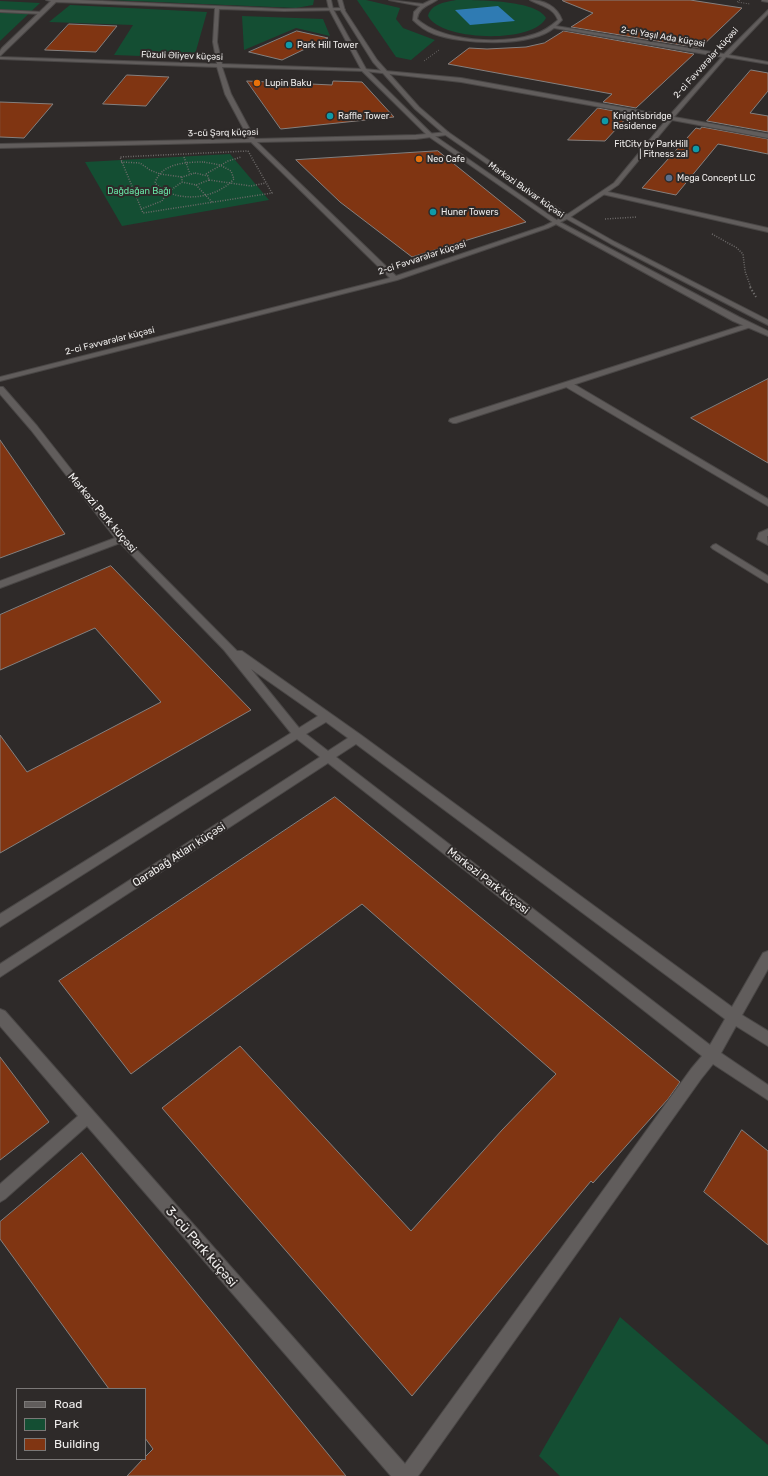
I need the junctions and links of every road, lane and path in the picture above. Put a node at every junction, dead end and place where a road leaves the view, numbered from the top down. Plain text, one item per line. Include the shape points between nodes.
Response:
1 (48, 0) edge
2 (55, 0) edge
3 (329, 0) edge
4 (340, 0) edge
5 (392, 0) edge
6 (435, 0) edge
7 (532, 0) edge
8 (764, 0) edge
9 (768, 1) edge
10 (423, 5) junction
11 (217, 7) junction
12 (331, 9) junction
13 (343, 9) junction
14 (0, 11) edge
15 (768, 11) edge
16 (42, 13) junction
17 (555, 27) junction
18 (725, 56) junction
19 (0, 57) edge
20 (768, 63) edge
21 (219, 65) junction
22 (364, 70) junction
23 (386, 72) junction
24 (671, 118) junction
25 (446, 133) junction
26 (430, 135) junction
27 (768, 136) edge
28 (253, 141) junction
29 (0, 146) edge
30 (184, 154) junction
31 (267, 154) junction
32 (250, 156) junction
33 (243, 157) dead end
34 (121, 162) junction
35 (185, 163) junction
36 (220, 165) junction
37 (158, 174) junction
38 (190, 174) junction
39 (205, 174) junction
40 (182, 177) junction
41 (209, 180) junction
42 (182, 182) junction
43 (232, 183) junction
44 (266, 183) junction
45 (196, 185) junction
46 (167, 193) junction
47 (604, 193) junction
48 (204, 195) junction
49 (213, 202) junction
50 (141, 209) junction
51 (644, 216) dead end
52 (567, 217) junction
53 (604, 220) dead end
54 (556, 222) junction
55 (768, 230) edge
56 (706, 231) dead end
57 (395, 279) junction
58 (760, 301) dead end
59 (766, 320) edge
60 (750, 326) junction
61 (768, 334) edge
62 (0, 379) edge
63 (569, 385) junction
64 (0, 389) edge
65 (453, 421) dead end
66 (768, 503) edge
67 (768, 532) edge
68 (122, 539) junction
69 (768, 542) edge
70 (716, 547) dead end
71 (768, 580) edge
72 (0, 585) edge
73 (228, 647) junction
74 (326, 716) junction
75 (298, 733) junction
76 (357, 738) junction
77 (329, 758) junction
78 (0, 921) edge
79 (768, 957) edge
80 (0, 971) edge
81 (0, 1016) edge
82 (734, 1017) junction
83 (768, 1039) edge
84 (712, 1055) junction
85 (768, 1093) edge
86 (87, 1117) junction
87 (0, 1194) edge
88 (403, 1476) edge
89 (408, 1476) edge

1 - 2 street
2 - 11 street
2 - 16 street
3 - 12 street, Mərkəzi Bulvar küçəsi
4 - 13 street, Mərkəzi Bulvar küçəsi
5 - 10 street
6 - 10 street
7 - 17 street via 558,13 560,20
8 - 9 street
10 - 17 street via 416,12 415,19 436,33 455,38 517,39 543,34
11 - 12 street
11 - 21 street via 215,42
12 - 13 street
12 - 22 street, Mərkəzi Bulvar küçəsi
13 - 23 street, Mərkəzi Bulvar küçəsi via 375,61
14 - 16 street
15 - 18 street, 2-ci Fəvvarələr küçəsi via 760,23
16 - 19 street via 4,49
17 - 18 street, 2-ci Yaşıl Ada küçəsi
18 - 20 street, 2-ci Yaşıl Ada küçəsi
18 - 24 street, 2-ci Fəvvarələr küçəsi
19 - 21 street, Füzuli Əliyev küçəsi
21 - 22 street, Füzuli Əliyev küçəsi
21 - 28 street via 228,94
22 - 23 street, Füzuli Əliyev küçəsi
22 - 26 street, Mərkəzi Bulvar küçəsi
23 - 24 street, Füzuli Əliyev küçəsi via 461,80
23 - 25 street, Mərkəzi Bulvar küçəsi via 417,108
24 - 27 street, Füzuli Əliyev küçəsi
24 - 47 street, 2-ci Fəvvarələr küçəsi via 616,184
25 - 26 street, 3-cü Şərq küçəsi
25 - 52 street, Mərkəzi Bulvar küçəsi
26 - 28 street, 3-cü Şərq küçəsi
26 - 54 street, Mərkəzi Bulvar küçəsi
28 - 29 street, 3-cü Şərq küçəsi
28 - 31 street
30 - 32 path via 248,151
30 - 34 path via 120,157
30 - 35 path
31 - 32 path
31 - 57 street
32 - 44 path
33 - 36 path
34 - 37 path via 140,163
34 - 50 path
35 - 36 path via 204,162
35 - 37 path
35 - 38 path
36 - 39 path
36 - 43 path via 234,175
37 - 40 path
37 - 46 path via 155,183
38 - 39 path
38 - 40 path
39 - 41 path
40 - 42 path
41 - 43 path
41 - 45 path
42 - 45 path
42 - 46 path
43 - 44 path via 255,186
43 - 48 path via 221,190
44 - 49 path via 272,194
45 - 48 path
46 - 48 path via 184,196
46 - 50 path via 162,201
47 - 52 street, 2-ci Fəvvarələr küçəsi
47 - 55 street
48 - 49 path
49 - 50 path via 143,213
51 - 53 path
52 - 54 street, 2-ci Fəvvarələr küçəsi
52 - 59 street, Mərkəzi Bulvar küçəsi via 620,247
54 - 57 street, 2-ci Fəvvarələr küçəsi
54 - 60 street, Mərkəzi Bulvar küçəsi
56 - 58 path via 744,254 743,268 746,279
57 - 62 street, 2-ci Fəvvarələr küçəsi
60 - 61 street, Mərkəzi Bulvar küçəsi
60 - 63 street
63 - 65 street
63 - 66 street
64 - 68 street, Mərkəzi Park küçəsi
67 - 69 street via 762,535 762,539
68 - 72 street
68 - 73 street, Mərkəzi Park küçəsi
70 - 71 street
73 - 74 street, Mərkəzi Park küçəsi
73 - 75 street, Mərkəzi Park küçəsi
74 - 75 street
74 - 76 street, Mərkəzi Park küçəsi
75 - 77 street, Mərkəzi Park küçəsi
75 - 78 street
76 - 77 street, Qarabağ Atları küçəsi
76 - 82 street, Mərkəzi Park küçəsi
77 - 80 street, Qarabağ Atları küçəsi
77 - 84 street, Mərkəzi Park küçəsi
79 - 82 street
81 - 86 street, 3-cü Park küçəsi
82 - 83 street, Mərkəzi Park küçəsi
82 - 84 street
84 - 85 street, Mərkəzi Park küçəsi
84 - 89 street
86 - 87 street
86 - 88 street, 3-cü Park küçəsi

